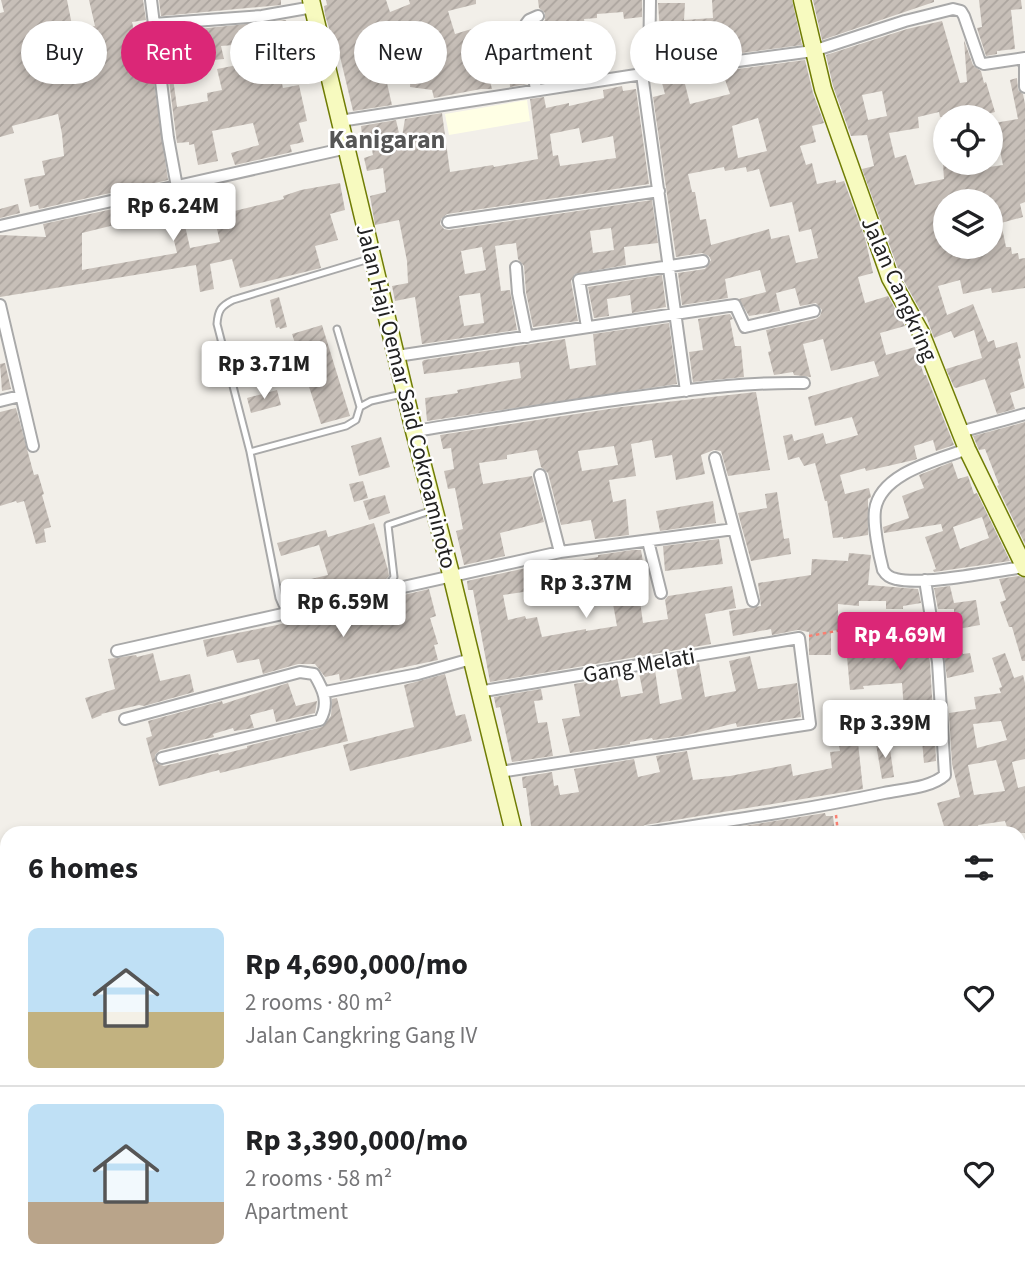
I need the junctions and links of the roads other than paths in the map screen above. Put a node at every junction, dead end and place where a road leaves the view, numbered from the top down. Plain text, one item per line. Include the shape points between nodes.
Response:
1 (151, 0) edge
2 (650, 0) edge
3 (802, 0) edge
4 (312, 3) edge
5 (538, 16) dead end
6 (153, 21) edge
7 (194, 21) edge
8 (649, 21) edge
9 (813, 51) junction
10 (1025, 58) edge
11 (742, 61) edge
12 (630, 76) edge
13 (161, 84) edge
14 (646, 84) edge
15 (1025, 87) edge
16 (536, 90) junction
17 (340, 121) junction
18 (347, 148) junction
19 (177, 187) junction
20 (659, 191) junction
21 (448, 222) dead end
22 (0, 226) edge
23 (372, 258) junction
24 (703, 261) dead end
25 (668, 266) junction
26 (516, 267) dead end
27 (0, 305) edge
28 (814, 311) dead end
29 (677, 315) junction
30 (587, 327) junction
31 (337, 329) dead end
32 (527, 337) junction
33 (12, 352) junction
34 (0, 354) edge
35 (397, 356) junction
36 (804, 383) dead end
37 (686, 390) junction
38 (405, 393) junction
39 (20, 396) junction
40 (0, 401) edge
41 (360, 407) junction
42 (1025, 414) edge
43 (414, 431) junction
44 (960, 432) junction
45 (33, 446) dead end
46 (967, 449) junction
47 (250, 452) junction
48 (715, 458) dead end
49 (540, 475) dead end
50 (435, 509) junction
51 (734, 529) junction
52 (648, 541) junction
53 (560, 552) junction
54 (1025, 568) edge
55 (452, 574) junction
56 (925, 580) junction
57 (661, 593) dead end
58 (752, 601) dead end
59 (117, 651) dead end
60 (471, 659) junction
61 (326, 692) junction
62 (478, 692) junction
63 (125, 719) dead end
64 (162, 758) dead end
65 (500, 772) junction
66 (512, 826) edge
67 (692, 826) edge

1 - 6 street
2 - 8 street
3 - 9 main road, Jalan Cangkring
4 - 7 street via 262,16
4 - 17 main road, Jalan Haji Oemar Said Cokroaminoto
5 - 16 street via 526,24
9 - 10 street via 953,9 964,16 980,62
9 - 11 street
9 - 44 main road, Jalan Cangkring via 822,89 890,278 921,333
10 - 15 street
12 - 16 street
13 - 19 street
14 - 20 street
16 - 17 street
17 - 18 main road, Jalan Haji Oemar Said Cokroaminoto
18 - 19 street
18 - 23 main road, Jalan Haji Oemar Said Cokroaminoto
19 - 22 street
20 - 21 street
20 - 25 street
23 - 35 main road, Jalan Haji Oemar Said Cokroaminoto
23 - 47 lane via 222,306 217,324
24 - 25 street
25 - 29 street
25 - 30 street via 579,280
26 - 32 street
27 - 33 street
28 - 29 street via 745,327 735,305
29 - 30 street
29 - 37 street
30 - 32 street
31 - 41 lane
32 - 35 street
33 - 34 street
33 - 39 street
35 - 38 main road, Jalan Haji Oemar Said Cokroaminoto
36 - 37 street
37 - 43 street
38 - 41 lane
38 - 43 main road, Jalan Haji Oemar Said Cokroaminoto
39 - 40 street
39 - 45 street
41 - 47 lane via 356,420 346,426
42 - 44 street
43 - 50 main road, Jalan Haji Oemar Said Cokroaminoto
44 - 46 main road, Jalan Cangkring
46 - 54 main road, Jalan Cangkring
46 - 56 street via 901,474 883,493 875,511 886,575
47 - 50 lane via 282,605 290,607 389,584 394,577 388,525
48 - 51 street
49 - 53 street
50 - 55 main road, Jalan Haji Oemar Said Cokroaminoto
51 - 52 street
51 - 58 street
52 - 53 street
52 - 57 street
53 - 55 street
54 - 56 street
55 - 59 street
55 - 60 main road, Jalan Haji Oemar Said Cokroaminoto
56 - 67 street via 938,662 945,775 927,784 835,804
60 - 61 street
60 - 62 main road, Jalan Haji Oemar Said Cokroaminoto
61 - 63 street via 314,674 300,672
61 - 64 street via 320,720
62 - 65 main road, Jalan Haji Oemar Said Cokroaminoto
62 - 65 street, Gang Melati via 799,638 810,724
65 - 66 main road, Jalan Haji Oemar Said Cokroaminoto

